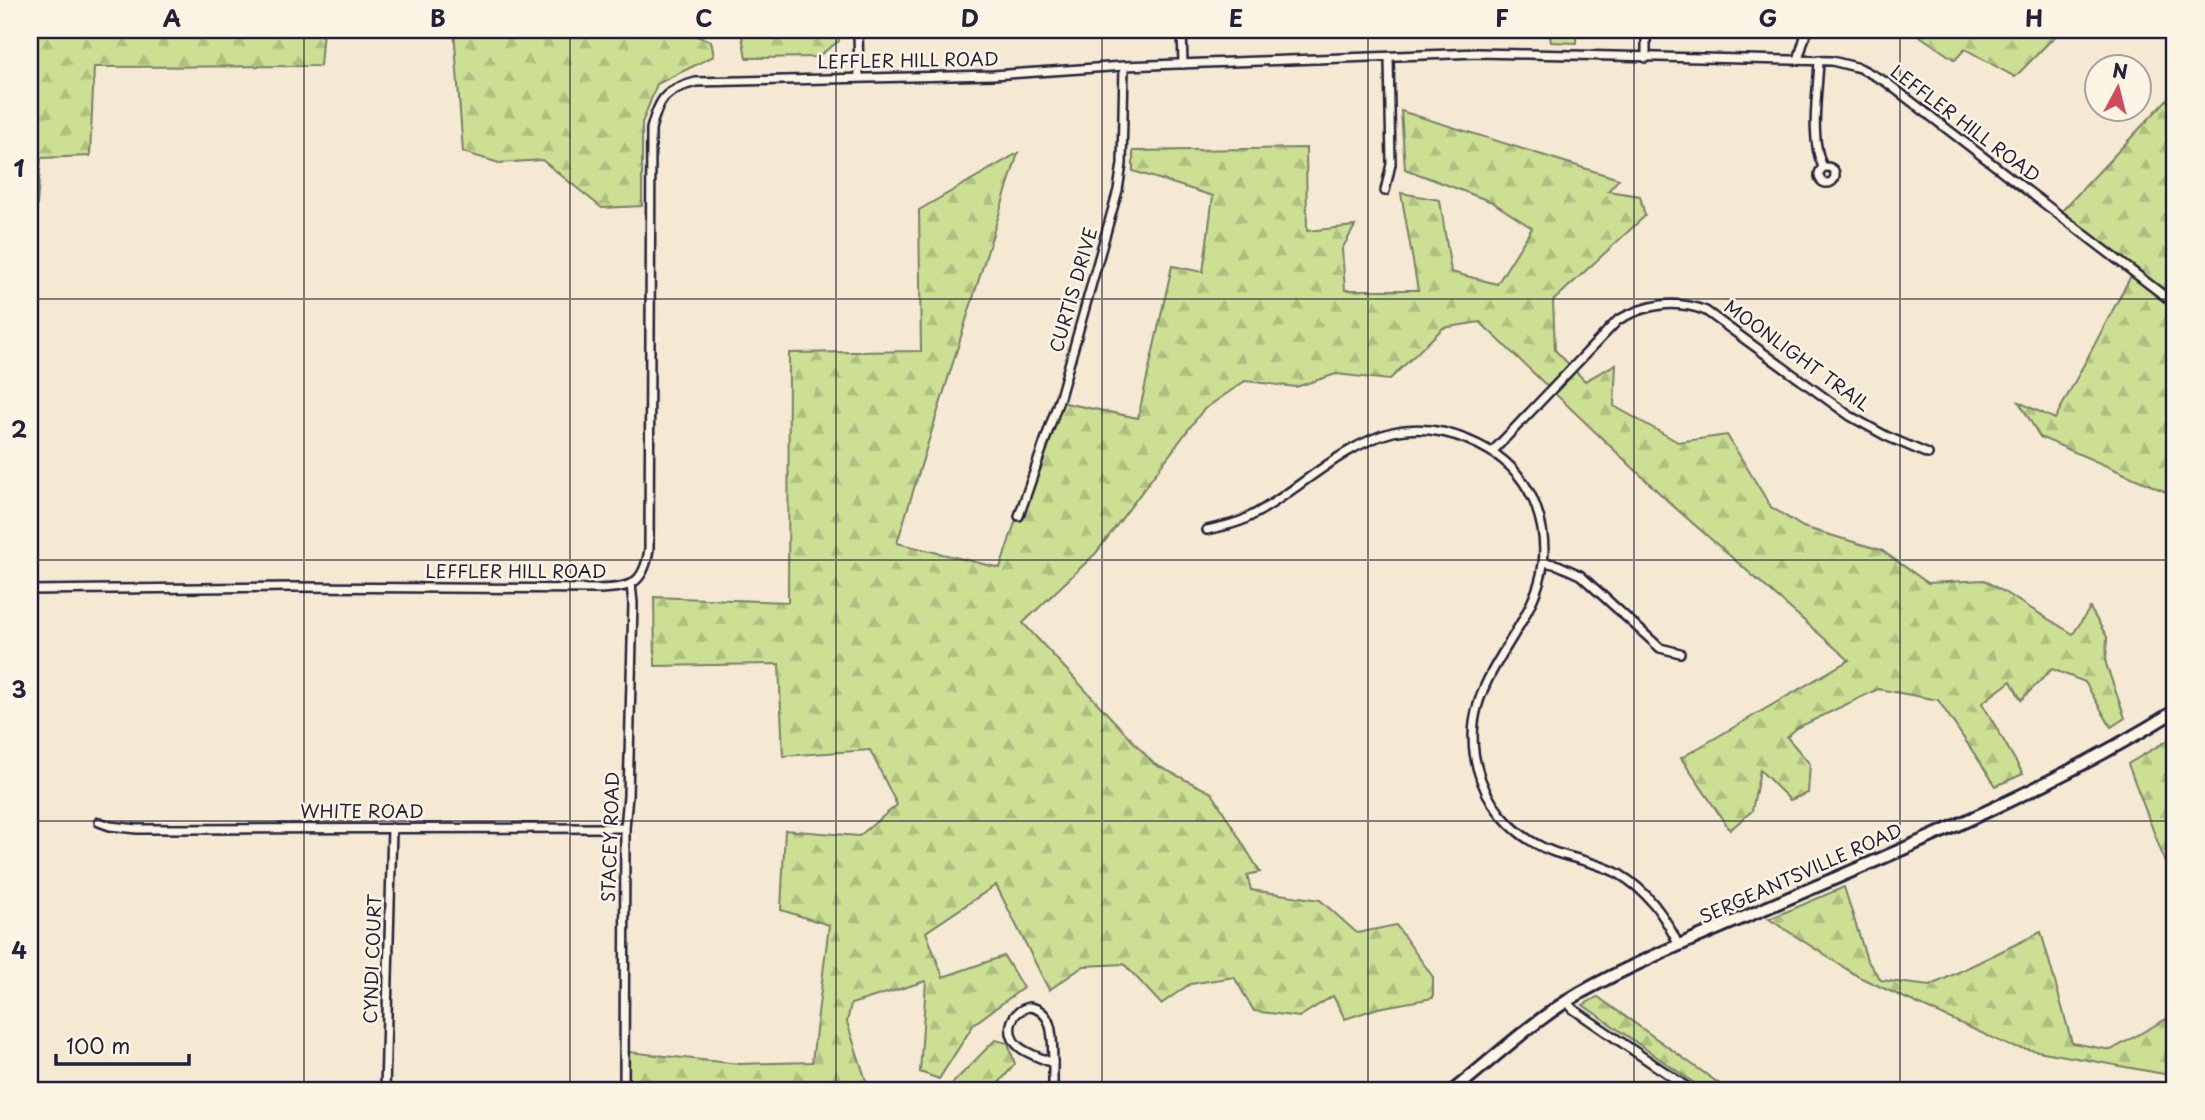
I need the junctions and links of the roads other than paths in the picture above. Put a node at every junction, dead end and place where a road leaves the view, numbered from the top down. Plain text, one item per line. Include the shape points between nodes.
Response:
1 (858, 30) edge
2 (1182, 30) edge
3 (1646, 30) edge
4 (1807, 30) edge
5 (1389, 57) junction
6 (1646, 58) junction
7 (1798, 60) junction
8 (1819, 60) junction
9 (1184, 64) junction
10 (1124, 66) junction
11 (859, 77) junction
12 (1823, 167) dead end
13 (1385, 191) dead end
14 (2175, 304) edge
15 (1492, 452) junction
16 (1927, 454) dead end
17 (1019, 516) dead end
18 (1207, 530) dead end
19 (1545, 562) junction
20 (631, 585) junction
21 (30, 590) edge
22 (1680, 653) dead end
23 (2175, 711) edge
24 (99, 822) dead end
25 (392, 828) junction
26 (625, 828) junction
27 (1679, 946) junction
28 (1567, 1002) junction
29 (1053, 1063) junction
30 (385, 1090) edge
31 (624, 1090) edge
32 (1054, 1090) edge
33 (1454, 1090) edge
34 (1691, 1090) edge

1 - 11 street
2 - 9 street
3 - 6 street
4 - 7 street
5 - 6 street, LEFFLER HILL ROAD via 1502,53
5 - 9 street, LEFFLER HILL ROAD
5 - 13 street via 1391,164
6 - 7 street, LEFFLER HILL ROAD
7 - 8 street, LEFFLER HILL ROAD
8 - 12 street via 1816,141
8 - 14 street, LEFFLER HILL ROAD via 1846,63 1886,82
9 - 10 street, LEFFLER HILL ROAD
10 - 11 street, LEFFLER HILL ROAD via 1004,75
10 - 17 street, CURTIS DRIVE via 1118,190 1060,397
11 - 20 street, LEFFLER HILL ROAD via 696,82 669,91 655,114 651,129 649,549 643,573
15 - 16 street, MOONLIGHT TRAIL via 1618,320 1648,306 1678,303 1720,319 1850,416
15 - 18 street via 1452,433 1424,429 1395,432 1367,441 1244,519
15 - 19 street via 1518,474 1532,496 1541,521
19 - 22 street via 1580,575 1660,648
19 - 27 street via 1529,611 1478,702 1473,739 1479,776 1493,805 1520,833 1551,851 1618,874 1643,892 1664,917
20 - 21 street, LEFFLER HILL ROAD via 598,589
20 - 26 street, STACEY ROAD
23 - 27 main road, SERGEANTSVILLE ROAD via 2028,793
24 - 25 street, WHITE ROAD via 124,828
25 - 26 street, WHITE ROAD
25 - 30 street, CYNDI COURT
26 - 31 street, STACEY ROAD
27 - 28 main road, SERGEANTSVILLE ROAD
28 - 33 main road, SERGEANTSVILLE ROAD
28 - 34 street
29 - 29 street via 1048,1018 1037,1008 1021,1009 1011,1021 1014,1042
29 - 32 street

